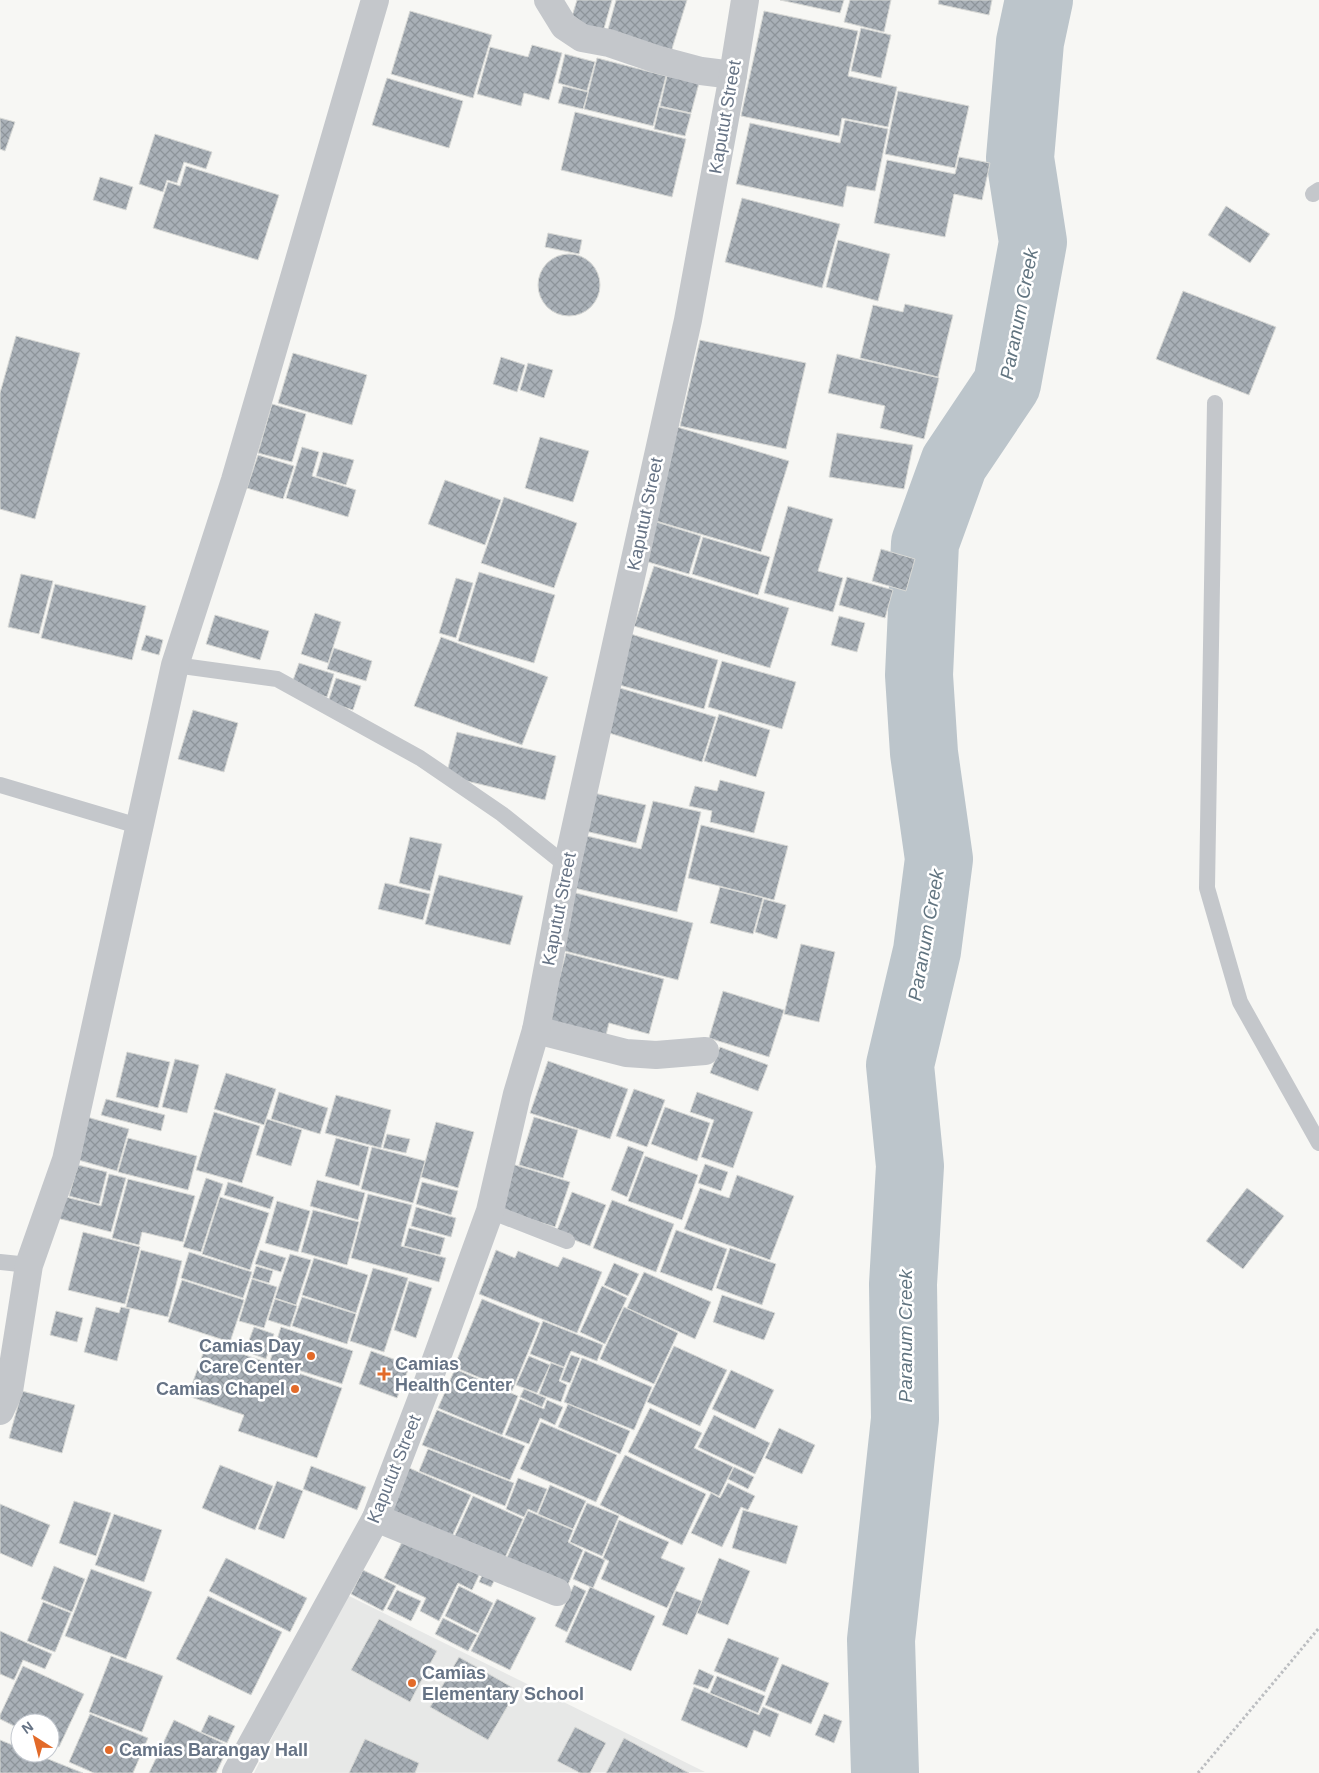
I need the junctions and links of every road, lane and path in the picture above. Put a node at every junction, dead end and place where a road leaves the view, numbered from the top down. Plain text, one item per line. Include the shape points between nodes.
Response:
1 (375, 0) edge
2 (548, 0) edge
3 (745, 0) edge
4 (733, 75) junction
5 (1215, 403) dead end
6 (175, 665) junction
7 (0, 785) edge
8 (138, 826) junction
9 (567, 866) junction
10 (536, 1030) junction
11 (705, 1051) dead end
12 (1319, 1143) edge
13 (490, 1211) junction
14 (567, 1241) dead end
15 (0, 1262) edge
16 (29, 1265) junction
17 (0, 1411) edge
18 (376, 1518) junction
19 (557, 1592) dead end
20 (1319, 1628) edge
21 (236, 1773) edge
22 (1198, 1773) edge

1 - 6 street via 236,480
2 - 4 street via 564,26 582,38 701,71
3 - 4 street, Kaputut Street
4 - 9 street, Kaputut Street via 688,320
5 - 12 lane via 1207,888 1240,1002
6 - 8 street
6 - 9 lane via 277,679 420,758 502,814
7 - 8 lane
8 - 16 street via 66,1160
9 - 10 street, Kaputut Street
10 - 11 street via 626,1053 656,1055
10 - 13 street, Kaputut Street via 517,1094
13 - 14 lane
13 - 18 street, Kaputut Street
15 - 16 lane
16 - 17 street via 9,1390
18 - 19 street
18 - 21 street, Kaputut Street
20 - 22 path

